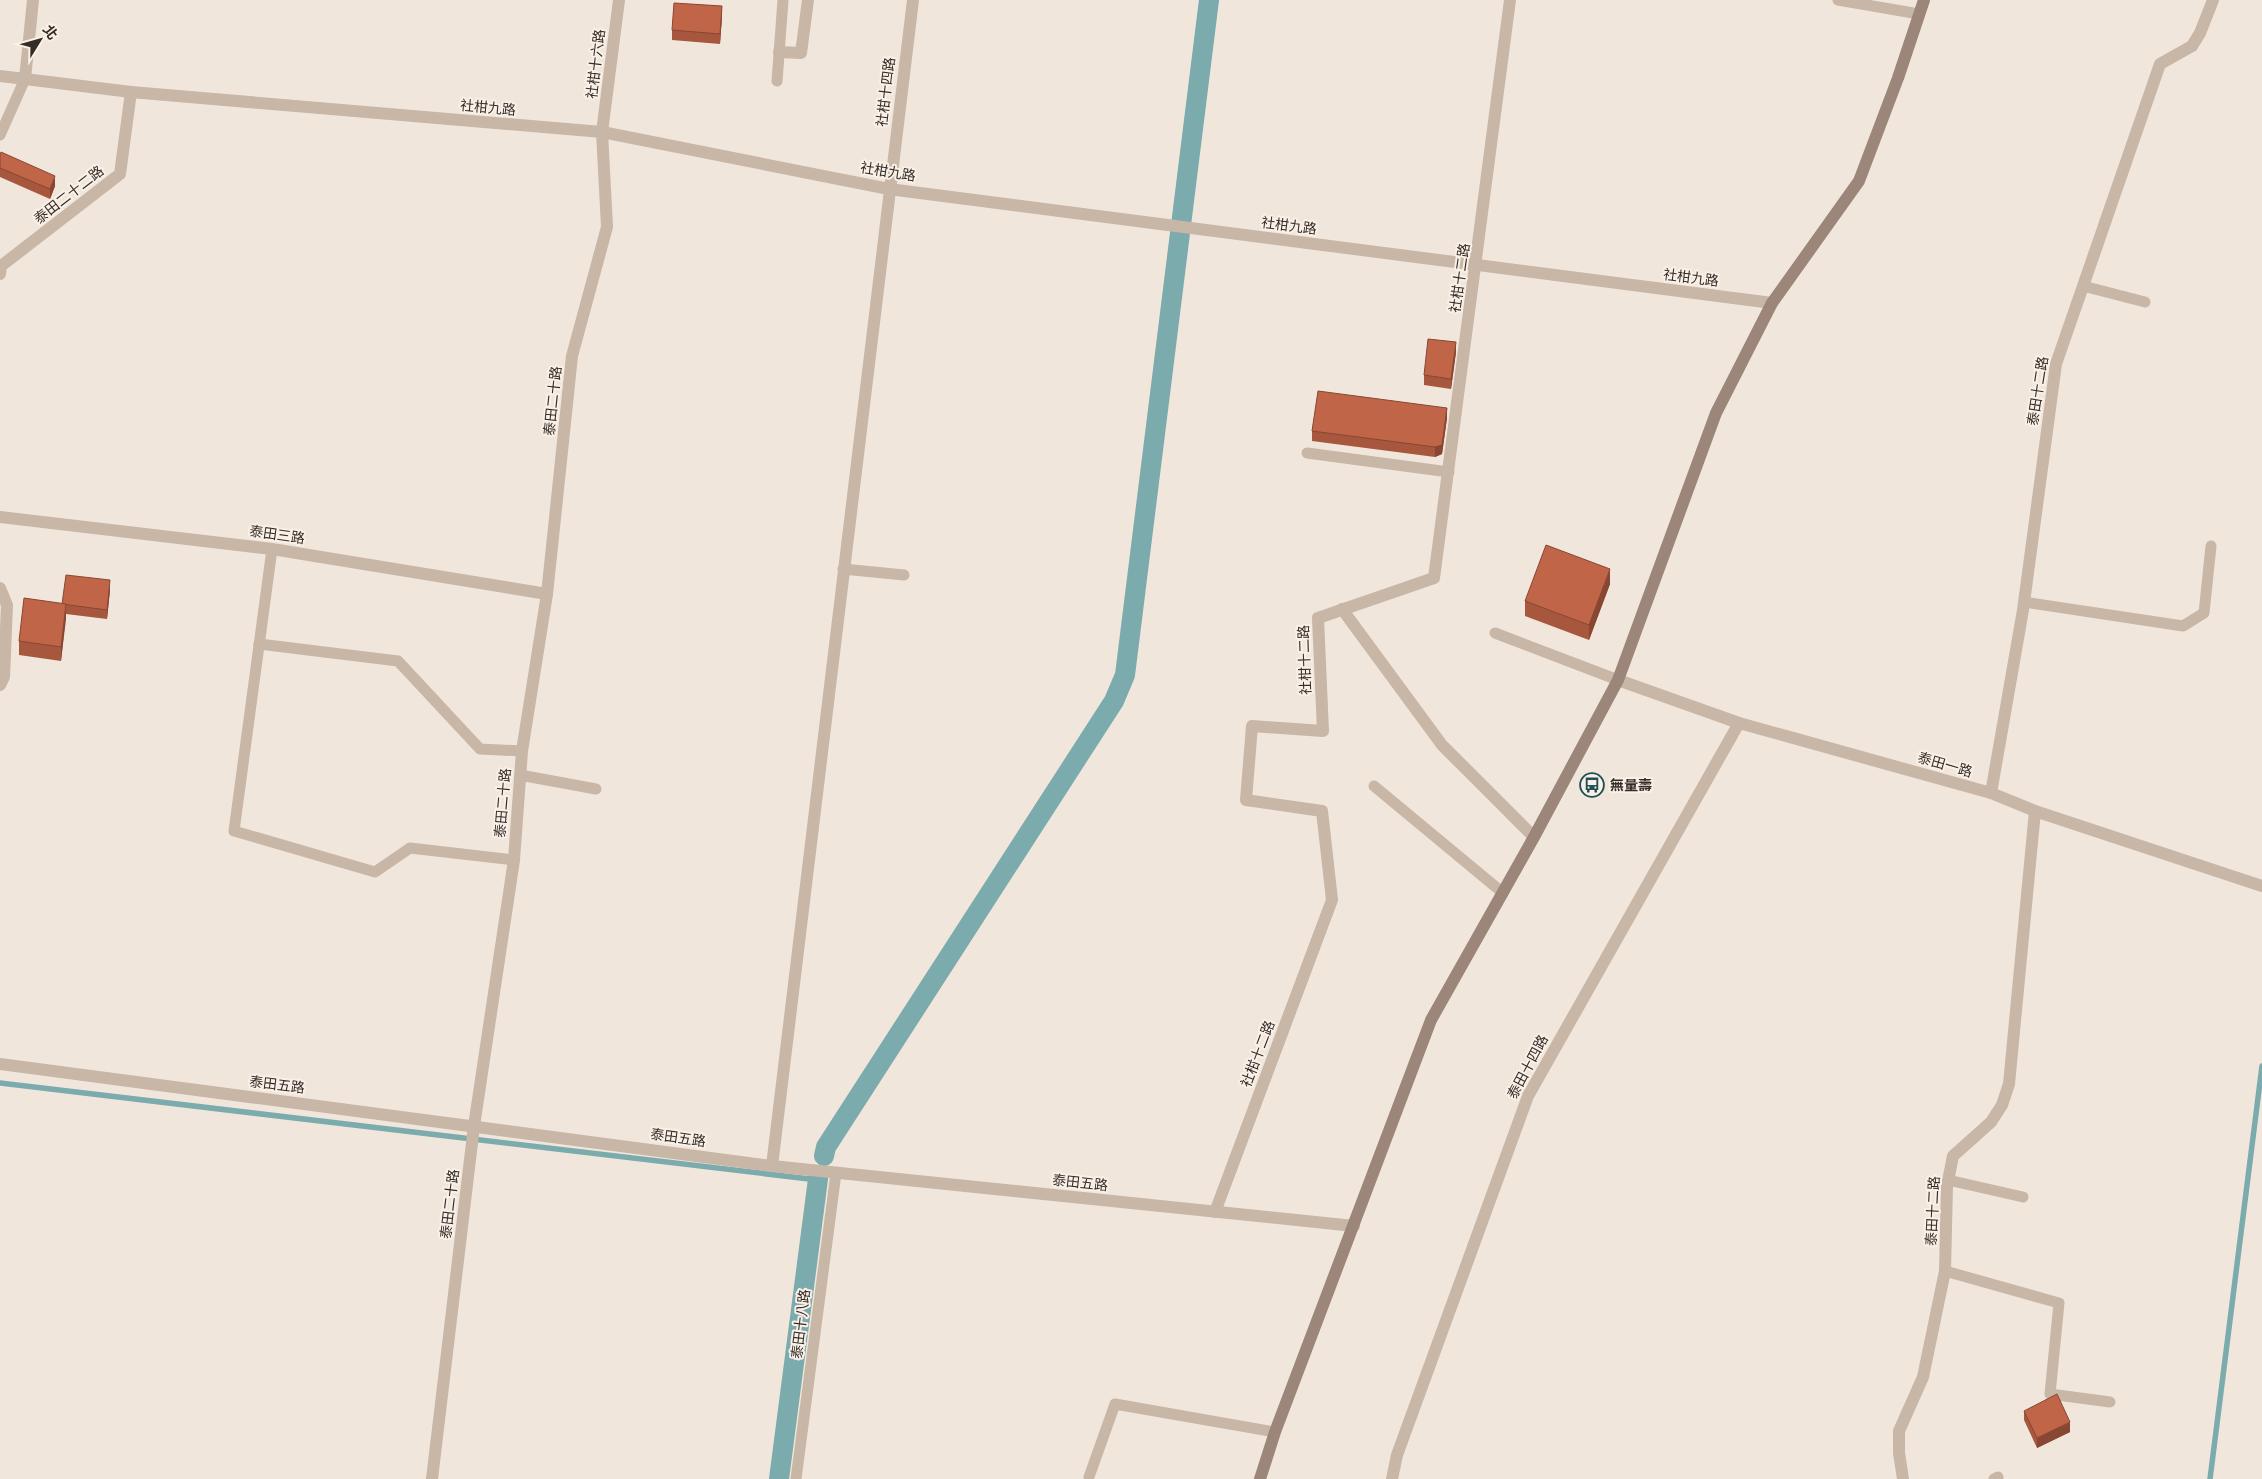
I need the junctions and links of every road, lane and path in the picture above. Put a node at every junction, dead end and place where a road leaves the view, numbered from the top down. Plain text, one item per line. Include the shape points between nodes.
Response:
1 (33, 0) edge
2 (619, 0) edge
3 (784, 0) edge
4 (808, 0) edge
5 (914, 0) edge
6 (1510, 0) edge
7 (1838, 0) edge
8 (1924, 0) edge
9 (2213, 0) edge
10 (1919, 14) junction
11 (779, 52) junction
12 (0, 76) edge
13 (25, 78) junction
14 (776, 81) dead end
15 (131, 92) junction
16 (602, 132) junction
17 (0, 135) edge
18 (889, 189) junction
19 (1477, 265) junction
20 (0, 269) edge
21 (2083, 286) junction
22 (2145, 302) dead end
23 (1772, 303) junction
24 (1307, 453) dead end
25 (1449, 472) junction
26 (0, 517) edge
27 (2211, 546) dead end
28 (272, 549) junction
29 (843, 569) junction
30 (904, 575) dead end
31 (0, 588) edge
32 (547, 594) junction
33 (2024, 602) junction
34 (1342, 609) junction
35 (1495, 633) dead end
36 (259, 644) junction
37 (1618, 680) junction
38 (0, 685) edge
39 (1739, 722) junction
40 (522, 751) junction
41 (520, 775) junction
42 (1374, 786) dead end
43 (596, 789) dead end
44 (1991, 793) junction
45 (2035, 811) junction
46 (1534, 837) junction
47 (514, 860) junction
48 (2262, 886) edge
49 (1503, 893) junction
50 (0, 1064) edge
51 (474, 1126) junction
52 (772, 1166) junction
53 (836, 1173) junction
54 (1948, 1180) junction
55 (2023, 1197) dead end
56 (1214, 1212) junction
57 (1354, 1226) junction
58 (1945, 1270) junction
59 (2110, 1402) dead end
60 (1275, 1432) junction
61 (1089, 1477) dead end
62 (432, 1479) edge
63 (796, 1479) edge
64 (1260, 1479) edge
65 (1392, 1479) edge
66 (1903, 1479) edge

1 - 13 street
2 - 16 street, 社柑十六路
3 - 11 lane
4 - 11 street via 801,53
5 - 18 street, 社柑十四路
6 - 19 street, 社柑十二路
7 - 10 lane
8 - 10 street
9 - 21 street, 泰田十二路 via 2192,46 2160,64
10 - 23 street via 1859,181
11 - 14 lane
12 - 13 street, 社柑九路
13 - 15 street, 社柑九路
13 - 17 lane
15 - 16 street, 社柑九路
15 - 20 street, 泰田二十二路 via 120,174
16 - 18 street, 社柑九路
16 - 32 street, 泰田二十路 via 607,227 572,356
18 - 19 street, 社柑九路
18 - 29 street, 社柑十四路
19 - 23 street, 社柑九路
19 - 25 street, 社柑十二路
21 - 22 lane
21 - 33 street, 泰田十二路 via 2056,364
23 - 37 street via 1716,413
24 - 25 lane
25 - 34 street, 社柑十二路 via 1434,578
26 - 28 street, 泰田三路
27 - 33 lane via 2204,612 2183,626
28 - 32 street, 泰田三路
28 - 36 lane
29 - 30 lane
29 - 52 street, 社柑十四路
31 - 38 street via 6,605 4,677
32 - 40 street, 泰田二十路
33 - 44 street, 泰田十二路
34 - 46 street via 1442,745
34 - 56 street, 社柑十二路 via 1318,618 1323,731 1252,726 1246,800 1322,811 1332,900
35 - 37 lane
36 - 40 lane via 398,662 480,749
36 - 47 lane via 234,831 375,872 410,848
37 - 39 street, 泰田一路
37 - 46 street
39 - 44 street, 泰田一路
39 - 65 street, 泰田十四路 via 1528,1096 1397,1455
40 - 41 street, 泰田二十路
41 - 43 lane
41 - 47 street, 泰田二十路
42 - 49 lane
44 - 45 street, 泰田一路
45 - 48 street, 泰田一路
45 - 54 street, 泰田十二路 via 2009,1084 2002,1105 1991,1122 1953,1156
46 - 49 street
47 - 51 street, 泰田二十路
49 - 57 street via 1431,1020
50 - 51 street, 泰田五路
51 - 52 street, 泰田五路
51 - 62 street, 泰田二十路
52 - 53 street, 泰田五路
53 - 56 street, 泰田五路
53 - 63 lane, 泰田十八路
54 - 55 lane
54 - 58 street, 泰田十二路
56 - 57 street, 泰田五路
57 - 60 street
58 - 59 lane via 2059,1303 2050,1394
58 - 66 street, 泰田十二路 via 1922,1377 1899,1431
60 - 61 lane via 1115,1404
60 - 64 street

